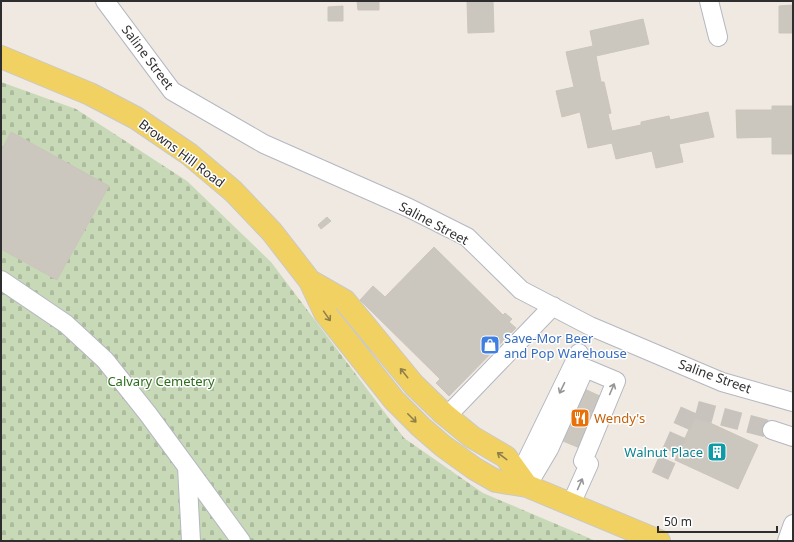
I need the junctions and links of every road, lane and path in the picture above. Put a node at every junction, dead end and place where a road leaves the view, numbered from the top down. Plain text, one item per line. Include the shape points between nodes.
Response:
1 (105, 1) edge
2 (709, 1) edge
3 (718, 37) dead end
4 (1, 57) edge
5 (1, 280) edge
6 (310, 281) junction
7 (552, 306) junction
8 (579, 353) dead end
9 (793, 402) edge
10 (447, 416) junction
11 (772, 430) tunnel mouth
12 (793, 437) edge
13 (541, 448) junction
14 (187, 467) junction
15 (527, 486) junction
16 (571, 504) junction
17 (793, 524) edge
18 (191, 541) edge
19 (241, 541) edge
20 (659, 541) edge
21 (787, 541) edge

1 - 7 street, Saline Street via 172,91 264,144 409,208 467,237 521,290
2 - 3 street
4 - 6 main road, Browns Hill Road via 90,94 136,118 189,154 233,191 272,232
5 - 14 street via 66,324 105,360
10 -> 6 main road, Browns Hill Road via 414,385 345,301
6 -> 15 main road, Browns Hill Road via 325,313 394,400 421,427 443,446 496,481
7 - 9 street, Saline Street via 590,326 722,382
7 - 10 street
8 -> 13 street
15 -> 10 main road, Browns Hill Road via 506,457 472,437
11 - 12 street
13 - 15 street via 526,462
16 -> 13 street via 616,381 585,368
14 - 18 street
14 - 19 street
15 - 16 main road, Browns Hill Road
16 - 20 main road, Browns Hill Road
17 - 21 street

